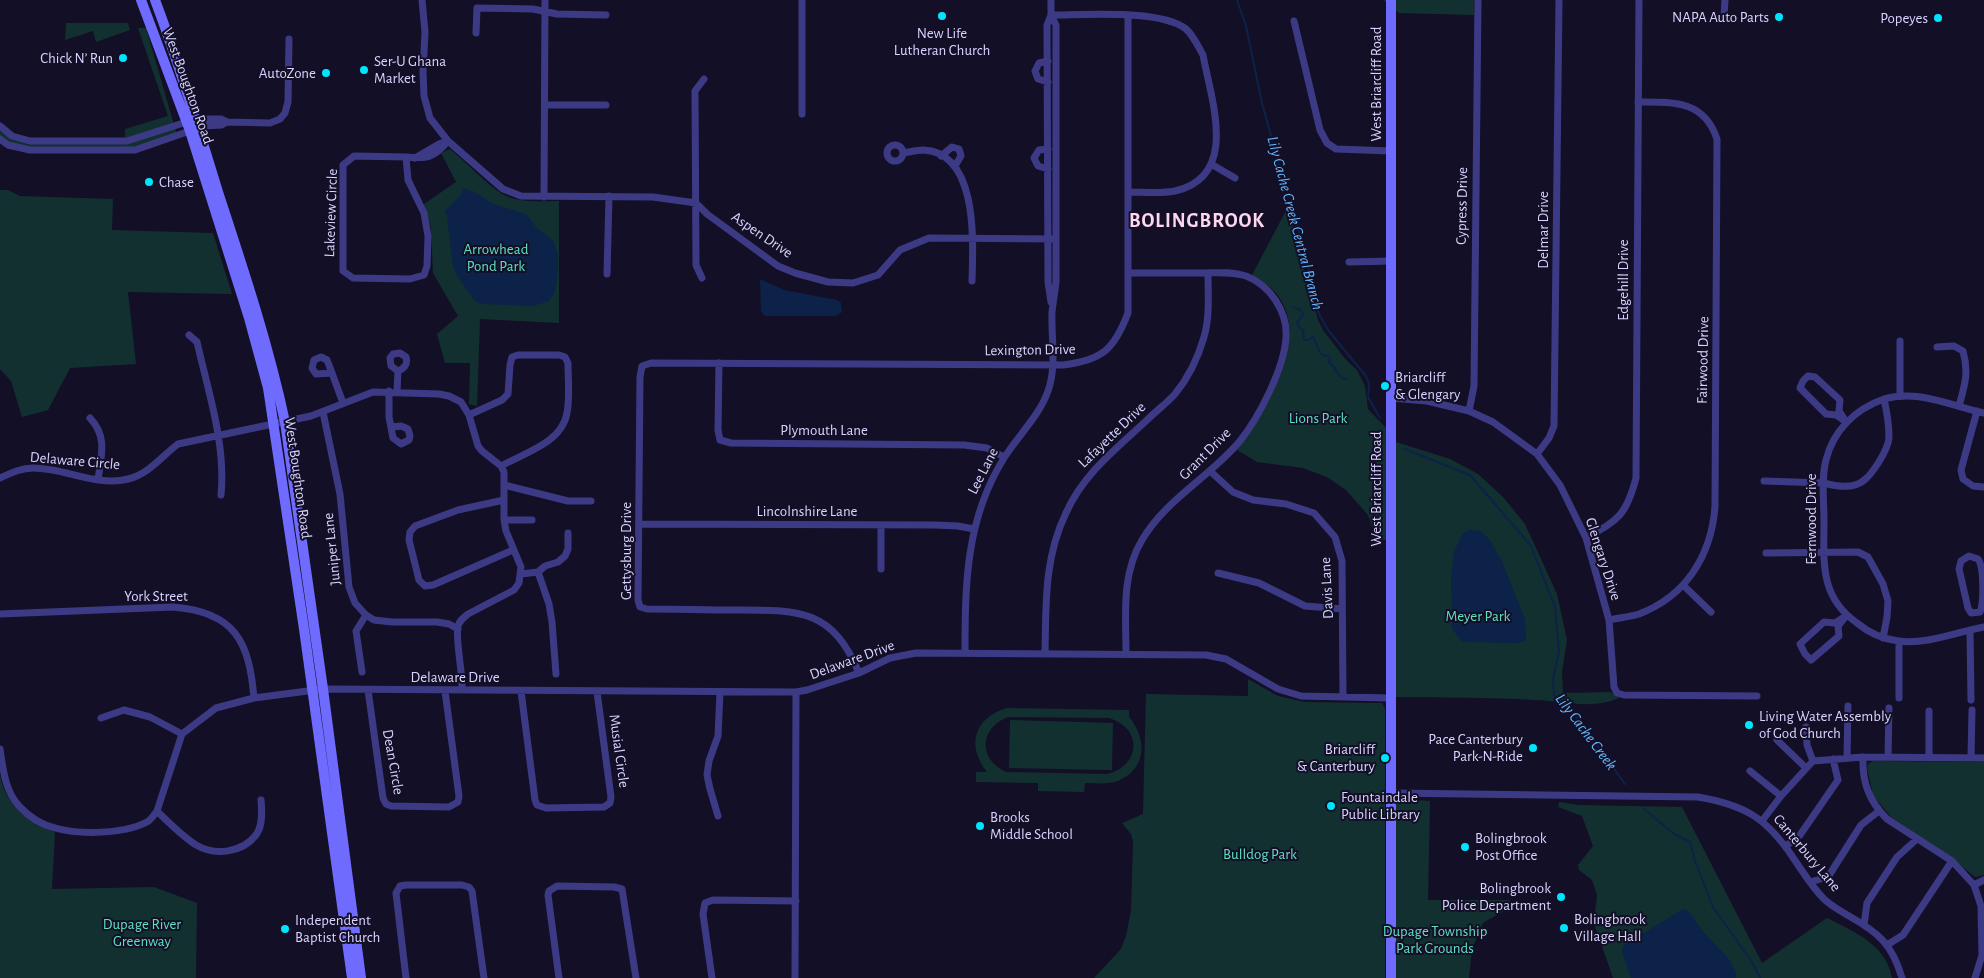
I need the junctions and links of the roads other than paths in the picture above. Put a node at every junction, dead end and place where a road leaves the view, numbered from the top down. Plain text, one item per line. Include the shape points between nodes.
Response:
1 (141, 0) edge
2 (155, 0) edge
3 (422, 0) edge
4 (546, 0) edge
5 (802, 0) edge
6 (1051, 0) edge
7 (1391, 0) edge
8 (1478, 0) edge
9 (1559, 0) edge
10 (1639, 0) edge
11 (1725, 0) edge
12 (546, 12) junction
13 (606, 15) dead end
14 (1051, 15) junction
15 (1128, 16) junction
16 (1724, 16) dead end
17 (1294, 20) dead end
18 (476, 33) dead end
19 (289, 39) dead end
20 (1048, 61) junction
21 (704, 79) dead end
22 (1048, 82) junction
23 (1638, 102) junction
24 (545, 105) junction
25 (606, 105) dead end
26 (802, 114) dead end
27 (193, 125) junction
28 (0, 126) edge
29 (0, 139) edge
30 (448, 141) junction
31 (1048, 149) junction
32 (1392, 151) junction
33 (903, 153) dead end
34 (941, 156) junction
35 (406, 157) junction
36 (1211, 164) junction
37 (955, 166) junction
38 (1048, 169) junction
39 (1235, 178) dead end
40 (1129, 192) junction
41 (544, 196) junction
42 (609, 196) junction
43 (696, 203) junction
44 (974, 238) junction
45 (1048, 239) junction
46 (1056, 239) junction
47 (1391, 261) junction
48 (1349, 262) dead end
49 (1129, 273) junction
50 (1208, 273) junction
51 (607, 274) dead end
52 (702, 278) dead end
53 (972, 281) dead end
54 (1052, 312) junction
55 (189, 336) dead end
56 (1900, 341) dead end
57 (1937, 346) dead end
58 (719, 363) junction
59 (1052, 365) junction
60 (642, 366) joint
61 (398, 371) dead end
62 (332, 373) dead end
63 (393, 391) junction
64 (1900, 396) junction
65 (1390, 398) junction
66 (1884, 399) junction
67 (343, 404) junction
68 (1959, 406) junction
69 (1468, 411) junction
70 (322, 412) junction
71 (1980, 412) edge
72 (469, 415) junction
73 (90, 418) dead end
74 (1846, 422) junction
75 (280, 423) junction
76 (392, 427) dead end
77 (218, 436) junction
78 (1537, 454) junction
79 (1004, 457) junction
80 (501, 466) junction
81 (1210, 471) junction
82 (1, 476) edge
83 (98, 480) junction
84 (1764, 481) dead end
85 (1824, 483) junction
86 (504, 485) junction
87 (1984, 487) edge
88 (221, 495) dead end
89 (504, 500) junction
90 (591, 501) dead end
91 (504, 520) junction
92 (532, 520) dead end
93 (640, 524) junction
94 (881, 525) junction
95 (974, 529) junction
96 (568, 532) dead end
97 (1586, 538) junction
98 (513, 550) junction
99 (1766, 553) dead end
100 (1824, 553) junction
101 (881, 569) dead end
102 (538, 572) junction
103 (1218, 573) dead end
104 (521, 574) junction
105 (1683, 585) junction
106 (1342, 609) junction
107 (1711, 612) dead end
108 (1976, 613) junction
109 (0, 614) edge
110 (366, 615) junction
111 (1846, 616) junction
112 (1609, 620) junction
113 (1982, 627) edge
114 (458, 629) junction
115 (1970, 630) junction
116 (1883, 638) junction
117 (1899, 641) junction
118 (965, 653) junction
119 (1045, 654) junction
120 (1126, 654) junction
121 (362, 672) dead end
122 (859, 673) junction
123 (556, 674) dead end
124 (318, 690) junction
125 (368, 690) junction
126 (462, 690) junction
127 (445, 691) junction
128 (521, 691) junction
129 (597, 692) junction
130 (720, 692) junction
131 (796, 692) junction
132 (1343, 696) junction
133 (1757, 696) dead end
134 (254, 698) junction
135 (1390, 698) junction
136 (1899, 698) dead end
137 (1971, 700) dead end
138 (1848, 706) dead end
139 (1889, 708) dead end
140 (1972, 710) dead end
141 (1929, 711) dead end
142 (101, 718) dead end
143 (1806, 727) dead end
144 (182, 734) junction
145 (1777, 740) dead end
146 (0, 749) edge
147 (1863, 757) junction
148 (1888, 757) junction
149 (1847, 758) junction
150 (1929, 758) junction
151 (1971, 758) junction
152 (1984, 758) edge
153 (1833, 759) junction
154 (1813, 761) junction
155 (1806, 768) junction
156 (1750, 771) dead end
157 (1390, 792) junction
158 (1781, 796) junction
159 (261, 800) dead end
160 (157, 811) junction
161 (1879, 811) junction
162 (718, 816) dead end
163 (1762, 820) junction
164 (1917, 839) junction
165 (1786, 846) junction
166 (1952, 861) junction
167 (1984, 880) edge
168 (1810, 882) junction
169 (1974, 885) junction
170 (796, 901) junction
171 (1982, 906) edge
172 (1864, 925) junction
173 (1983, 944) edge
174 (1887, 945) junction
175 (352, 948) junction
176 (352, 978) edge
177 (361, 978) edge
178 (406, 978) edge
179 (484, 978) edge
180 (560, 978) edge
181 (636, 978) edge
182 (712, 978) edge
183 (795, 978) edge
184 (1391, 978) edge
185 (1902, 978) edge
186 (1976, 978) edge

1 - 27 main road, West Boughton Road
2 - 27 main road, West Boughton Road via 169,37
3 - 30 street via 424,96 430,118
4 - 12 street
5 - 26 street
6 - 14 street, Lee Lane
7 - 32 main road, West Briarcliff Road
8 - 69 street, Cypress Drive via 1474,386
9 - 78 street, Delmar Drive via 1554,426 1550,438
10 - 23 street, Edgehill Drive
11 - 16 street
12 - 13 street
12 - 18 street via 477,8
12 - 24 street
14 - 15 street
14 - 20 street, Lee Lane
14 - 46 street, Lee Lane via 1056,25
15 - 36 street via 1170,21 1186,29 1198,45 1217,131 1215,156
15 - 40 street, Lexington Drive
17 - 32 street via 1320,130 1327,143 1336,149
19 - 27 street via 288,102 286,113 280,119 270,123
20 - 22 street, Lee Lane
20 - 22 street via 1039,63 1034,71 1038,79
21 - 43 street via 695,90
22 - 31 street, Lee Lane
23 - 97 street, Edgehill Drive via 1636,478 1630,501 1614,522
23 - 105 street, Fairwood Drive via 1676,102 1694,109 1709,122 1718,146 1714,517 1711,536 1698,565
24 - 25 street
24 - 41 street
27 - 28 street via 127,141 30,140 12,136
27 - 29 street via 135,150 30,150 8,145
27 - 75 main road, West Boughton Road
30 - 35 street, Lakeview Circle via 415,158
30 - 41 street via 503,189 521,196
31 - 38 street, Lee Lane
31 - 38 street via 1039,150 1034,158 1038,166
32 - 47 main road, West Briarcliff Road
33 - 34 street via 924,150
34 - 37 street
34 - 37 street via 952,147 959,149 961,156
35 - 35 street, Lakeview Circle via 354,156 343,165 343,271 353,278 410,279 424,275 428,236 424,212 408,180
36 - 39 street
36 - 40 street via 1196,182 1175,191
37 - 44 street via 970,204
38 - 45 street, Lee Lane
40 - 49 street, Lexington Drive
41 - 42 street
42 - 43 street via 653,197
42 - 51 street
43 - 44 street, Aspen Drive via 706,214 778,266 828,282 853,283 878,275 900,250 929,238
43 - 52 street via 696,265
44 - 45 street, Aspen Drive
44 - 53 street
45 - 46 street, Aspen Drive
45 - 54 street, Lee Lane
46 - 54 street, Lee Lane
47 - 48 street
47 - 65 main road, West Briarcliff Road
49 - 50 street, Grant Drive
49 - 59 street, Lexington Drive via 1128,313 1112,345 1101,355 1085,362
50 - 81 street, Grant Drive via 1235,273 1264,286 1279,308 1286,339 1276,375 1261,408 1240,441
50 - 119 street, Lafayette Drive via 1205,335 1194,365 1174,395 1096,468 1066,512 1054,541 1047,574
54 - 59 street, Lee Lane
55 - 77 street via 197,342
56 - 64 street
57 - 68 street via 1954,346 1963,351 1967,366
58 - 59 street, Lexington Drive
58 - 60 street, Lexington Drive via 651,363
58 - 79 street, Plymouth Lane via 720,440 731,443 964,445 987,448
59 - 79 street, Lee Lane via 1046,397
60 - 93 street, Gettysburg Drive
61 - 63 street
62 - 67 street
63 - 67 street, Delaware Circle via 373,392
63 - 72 street, Delaware Circle via 449,396 461,402
63 - 76 street via 389,417
64 - 66 street, Fernwood Drive
64 - 68 street, Fernwood Drive via 1919,396
65 - 69 street, Glengary Drive via 1427,401
65 - 135 main road, West Briarcliff Road
66 - 74 street, Fernwood Drive
66 - 85 street via 1889,440 1884,454 1862,482 1852,485
67 - 70 street, Delaware Circle
68 - 71 street, Fernwood Drive
69 - 78 street, Glengary Drive via 1493,422
70 - 75 street, Delaware Circle
70 - 110 street, Juniper Lane via 340,494 349,587 355,603
71 - 87 street via 1962,470 1964,479 1972,486
72 - 80 street via 478,446
72 - 80 street via 508,394 512,357 565,357 568,363 568,413 564,423 546,444
73 - 83 street via 102,436
74 - 74 street via 1839,412 1840,400 1815,377 1808,376 1803,380 1800,388 1826,414 1836,414
74 - 85 street, Fernwood Drive via 1835,436 1826,460
75 - 77 street, Delaware Circle
75 - 124 main road, West Boughton Road
77 - 83 street, Delaware Circle via 178,444 152,467 129,479
77 - 88 street
78 - 97 street, Glengary Drive via 1560,485
79 - 95 street, Lee Lane via 988,487
80 - 86 street
81 - 106 street, Davis Lane via 1233,492 1253,500 1286,504 1314,513 1335,537 1342,561
81 - 120 street, Grant Drive via 1154,522 1137,549 1126,584
82 - 83 street, Delaware Circle via 33,468
84 - 85 street
85 - 100 street, Fernwood Drive
86 - 89 street
86 - 90 street via 568,502
89 - 91 street
89 - 98 street via 458,510 415,526 409,540 419,580 425,586
91 - 92 street
91 - 98 street
93 - 94 street, Lincolnshire Lane
93 - 122 street, Gettysburg Drive via 640,607 785,610 804,614 822,622 837,635 851,653
94 - 95 street, Lincolnshire Lane via 948,525
94 - 101 street
95 - 118 street, Lee Lane via 965,584
96 - 102 street via 565,556
97 - 112 street, Glengary Drive
98 - 104 street
99 - 100 street
100 - 111 street, Fernwood Drive via 1829,590
100 - 116 street via 1858,552 1868,557 1888,601
102 - 104 street
102 - 123 street via 549,604
103 - 106 street via 1259,583 1305,606
104 - 114 street via 514,590 462,618
105 - 107 street
105 - 112 street, Fairwood Drive via 1659,604 1638,614
106 - 132 street, Davis Lane
108 - 108 street via 1984,606 1982,566 1978,559 1969,556 1959,569 1968,608
108 - 113 street
109 - 134 street, York Street via 195,609 215,616 237,635 247,653
110 - 114 street via 383,621 437,622
110 - 121 street via 356,632
111 - 111 street via 1838,626 1839,636 1811,660 1800,644 1824,622 1835,623
111 - 116 street, Fernwood Drive
112 - 133 street, Glengary Drive via 1617,693
113 - 115 street, Fernwood Drive
114 - 126 street
115 - 117 street, Fernwood Drive via 1919,642
115 - 137 street
116 - 117 street, Fernwood Drive
117 - 136 street
118 - 119 street, Delaware Drive
118 - 122 street, Delaware Drive via 904,655
119 - 120 street, Delaware Drive
120 - 132 street, Delaware Drive via 1206,655 1226,659 1284,691 1301,696
122 - 131 street, Delaware Drive
124 - 125 street, Delaware Drive
124 - 134 street
124 - 175 main road, West Boughton Road
125 - 127 street, Delaware Drive
125 - 127 street, Dean Circle via 386,804 449,807 458,802 459,796
126 - 127 street, Delaware Drive
126 - 128 street, Delaware Drive
128 - 129 street, Delaware Drive
128 - 129 street, Musial Circle via 536,800 538,805 546,808 604,808 610,803
129 - 130 street, Delaware Drive
130 - 131 street, Delaware Drive
130 - 162 street via 718,736 707,775
131 - 170 street
132 - 135 street, Delaware Drive
134 - 144 street via 216,708
135 - 157 main road, West Briarcliff Road
138 - 149 street
139 - 148 street
140 - 151 street
141 - 150 street
142 - 144 street via 124,710 150,717
143 - 154 street via 1807,745
144 - 160 street
145 - 155 street
146 - 160 street via 6,784 14,799 23,810 54,828 112,832 148,822
147 - 148 street
147 - 149 street
147 - 161 street via 1862,775
148 - 150 street
149 - 153 street
150 - 151 street
151 - 152 street
153 - 154 street
153 - 165 street via 1838,780 1800,835
154 - 155 street
155 - 158 street
156 - 158 street
157 - 163 street, Canterbury Lane via 1698,797 1723,801
157 - 184 main road, West Briarcliff Road
158 - 163 street
159 - 160 street via 260,826 256,835 236,849 224,852 196,845
161 - 164 street
161 - 168 street via 1861,824 1828,877
163 - 165 street, Canterbury Lane
164 - 166 street
164 - 172 street via 1897,857 1866,903
165 - 168 street, Canterbury Lane
166 - 169 street
166 - 174 street via 1903,935
167 - 169 street
168 - 172 street, Canterbury Lane via 1824,899
169 - 171 street
170 - 182 street via 713,900 705,903 703,914
170 - 183 street
171 - 173 street
172 - 174 street, Canterbury Lane
173 - 186 street
174 - 185 street, Canterbury Lane
175 - 176 main road, West Boughton Road
175 - 177 main road, West Boughton Road
178 - 179 street via 396,893 400,886 462,885 470,887 472,894
180 - 181 street via 548,895 557,886 622,889

